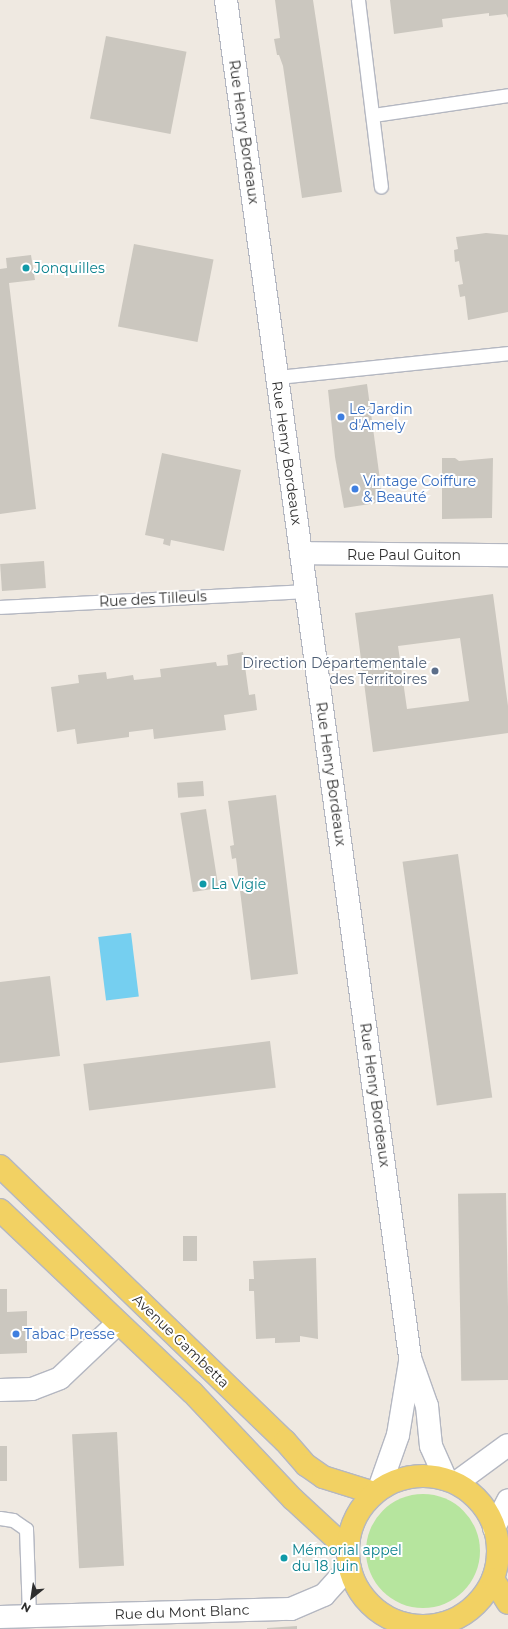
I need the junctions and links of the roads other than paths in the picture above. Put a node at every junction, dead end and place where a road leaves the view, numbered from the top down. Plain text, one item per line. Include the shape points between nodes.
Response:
1 (226, 0) edge
2 (358, 0) edge
3 (508, 96) edge
4 (372, 114) junction
5 (381, 187) dead end
6 (508, 353) edge
7 (277, 377) junction
8 (301, 554) junction
9 (508, 555) edge
10 (306, 591) junction
11 (0, 607) edge
12 (0, 1166) edge
13 (0, 1210) edge
14 (118, 1323) junction
15 (410, 1358) junction
16 (0, 1390) edge
17 (508, 1445) edge
18 (451, 1481) junction
19 (377, 1491) junction
20 (508, 1500) edge
21 (0, 1518) edge
22 (494, 1528) junction
23 (348, 1558) junction
24 (493, 1578) junction
25 (508, 1603) edge
26 (376, 1610) junction
27 (29, 1616) junction
28 (0, 1617) edge
29 (454, 1625) edge
30 (385, 1629) edge

1 - 7 street, Rue Henry Bordeaux
2 - 4 lane
3 - 4 lane
4 - 5 lane
6 - 7 lane
7 - 8 street, Rue Henry Bordeaux
8 - 9 street, Rue Paul Guiton
8 - 10 street, Rue Henry Bordeaux
10 - 11 lane, Rue des Tilleuls
10 - 15 street, Rue Henry Bordeaux
12 - 19 main road, Avenue Gambetta via 285,1441 306,1465 322,1477
13 - 14 main road, Avenue Gambetta
14 - 16 street via 60,1378 32,1389
14 - 23 main road, Avenue Gambetta via 192,1392
15 - 18 street, Rue Henry Bordeaux via 427,1406 431,1446
15 - 19 street, Rue Henry Bordeaux via 398,1435
17 - 18 street
18 - 19 main road via 411,1476
18 - 22 main road via 483,1506
19 - 23 main road via 353,1522
20 - 22 street
21 - 27 lane via 13,1520 26,1529
22 - 24 main road via 498,1558
23 - 26 main road via 355,1583
23 - 27 street, Rue du Mont Blanc via 324,1595 291,1609
24 - 25 main road
24 - 29 main road via 474,1607
26 - 29 main road via 402,1623 416,1626
26 - 30 main road
27 - 28 street, Rue du Mont Blanc

